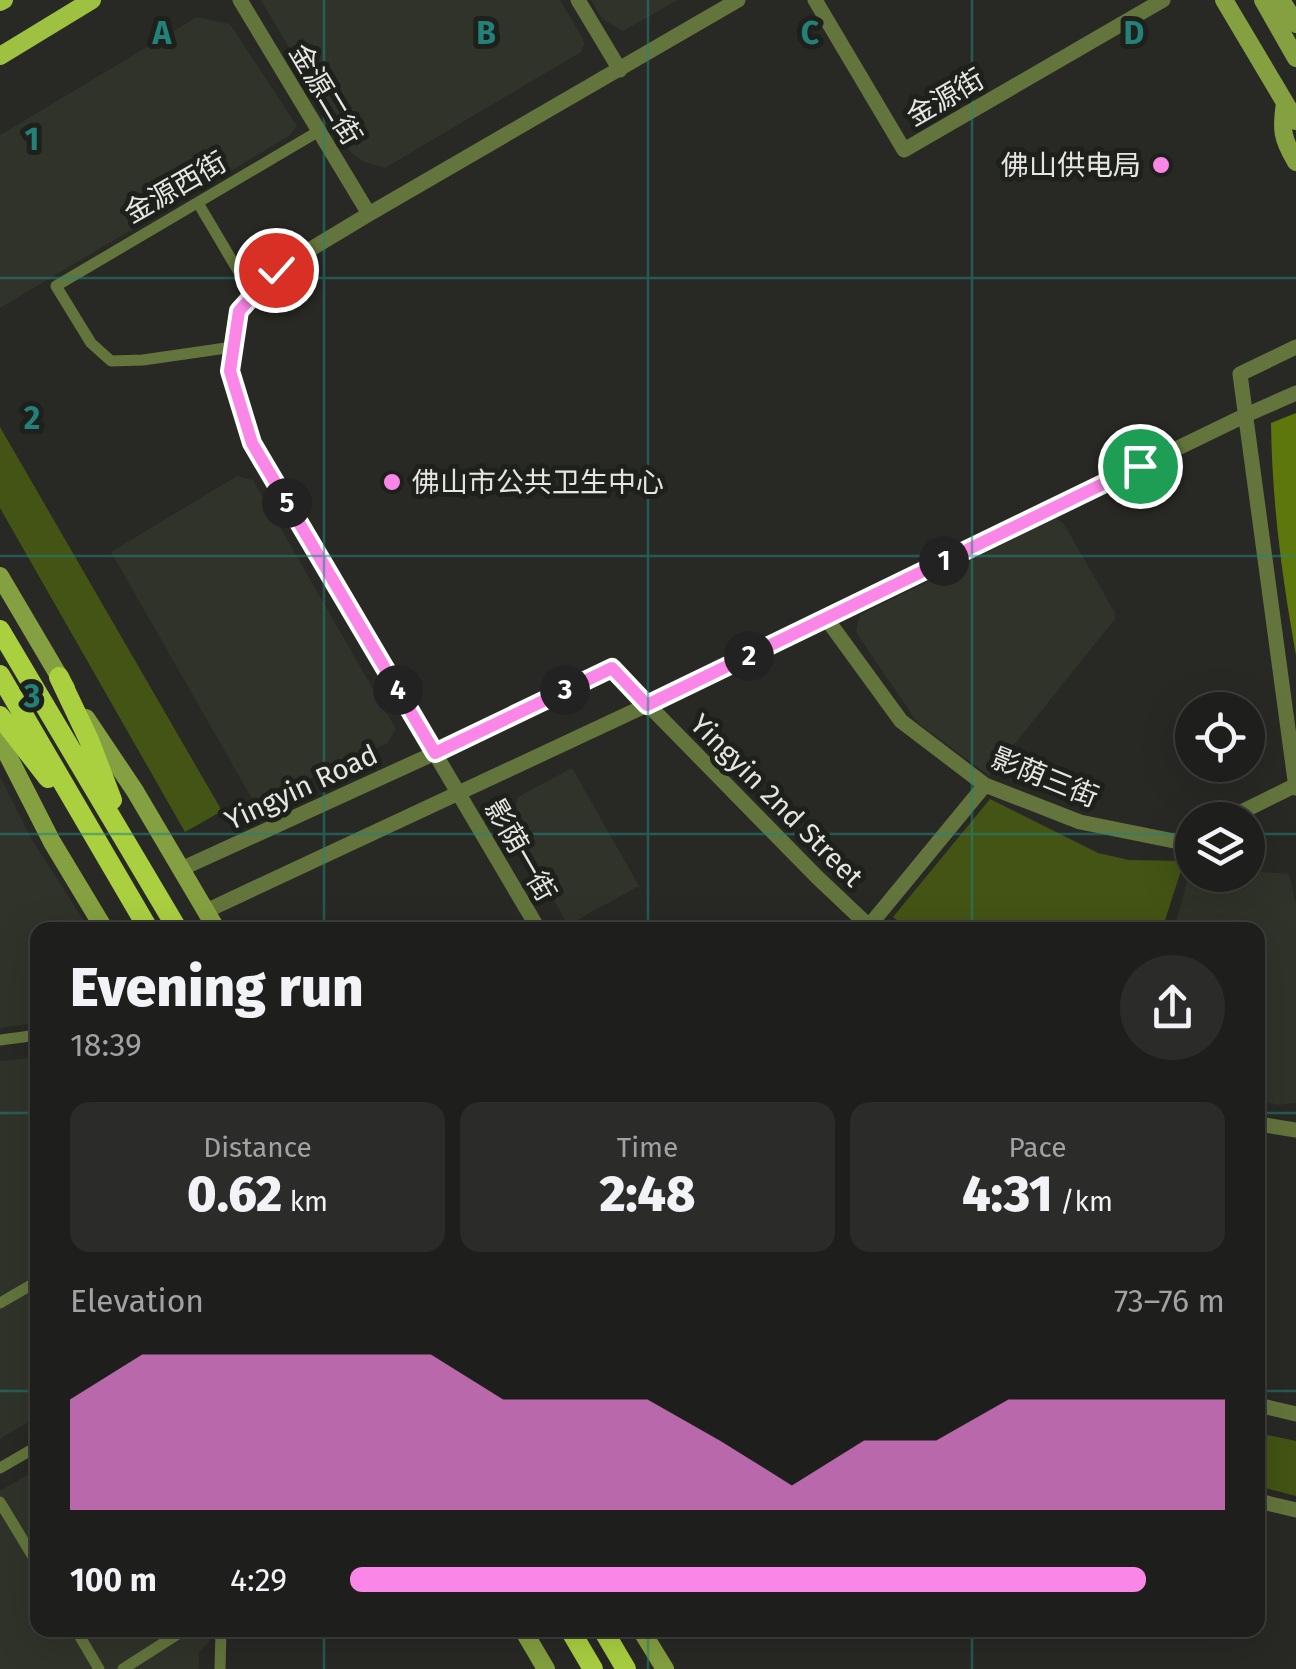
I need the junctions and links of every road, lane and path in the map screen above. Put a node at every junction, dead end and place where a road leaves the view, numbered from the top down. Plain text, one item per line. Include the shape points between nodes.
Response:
1 (92, 0) edge
2 (240, 0) edge
3 (578, 0) edge
4 (738, 0) edge
5 (815, 0) edge
6 (1162, 0) edge
7 (1224, 0) edge
8 (1262, 0) edge
9 (1281, 0) edge
10 (1296, 24) edge
11 (0, 56) edge
12 (1296, 58) edge
13 (620, 70) junction
14 (1286, 104) junction
15 (1296, 121) edge
16 (319, 131) junction
17 (1296, 162) edge
18 (198, 203) junction
19 (369, 214) junction
20 (253, 296) junction
21 (233, 347) junction
22 (1296, 347) edge
23 (1296, 393) edge
24 (1244, 416) junction
25 (0, 576) edge
26 (826, 618) junction
27 (0, 630) edge
28 (0, 675) edge
29 (59, 677) junction
30 (647, 705) junction
31 (0, 716) edge
32 (0, 740) edge
33 (435, 753) junction
34 (985, 785) junction
35 (1296, 786) edge
36 (460, 794) junction
37 (1262, 802) edge
38 (1175, 841) edge
39 (129, 848) junction
40 (107, 858) junction
41 (180, 869) junction
42 (206, 911) junction
43 (100, 922) edge
44 (144, 922) edge
45 (173, 922) edge
46 (212, 922) edge
47 (533, 922) edge
48 (865, 922) edge
49 (876, 922) edge
50 (30, 1036) edge
51 (0, 1040) edge
52 (1265, 1125) edge
53 (1296, 1130) edge
54 (30, 1286) edge
55 (0, 1303) edge
56 (1265, 1407) edge
57 (1296, 1414) edge
58 (30, 1451) edge
59 (0, 1468) edge
60 (0, 1502) edge
61 (1265, 1503) edge
62 (1296, 1510) edge
63 (30, 1552) edge
64 (80, 1637) edge
65 (173, 1637) edge
66 (222, 1637) edge
67 (527, 1637) edge
68 (574, 1637) edge
69 (607, 1637) edge
70 (645, 1637) edge
71 (99, 1669) edge
72 (124, 1669) edge
73 (220, 1669) edge
74 (546, 1669) edge
75 (594, 1669) edge
76 (626, 1669) edge
77 (665, 1669) edge

1 - 11 main road
2 - 16 street, 金源二街
3 - 13 street
4 - 13 street
5 - 6 street, 金源街 via 904,150
7 - 14 main road
8 - 12 main road
9 - 10 main road
13 - 19 street
14 - 15 main road
14 - 17 main road via 1284,141
16 - 18 street, 金源西街
16 - 19 street, 金源二街
18 - 20 street
18 - 21 street, 金源西街 via 56,286 91,343 111,361
19 - 20 street via 276,270
20 - 21 street via 239,311
21 - 33 street, 影荫一街 via 230,371 252,443
22 - 24 street via 1240,374
23 - 24 street
24 - 26 street
24 - 35 street
25 - 29 main road
26 - 30 street
26 - 34 street, 影荫三街 via 901,721
27 - 39 highway
28 - 40 highway
29 - 39 highway
29 - 41 main road
30 - 33 street, Yingyin Road via 612,668
30 - 36 street
30 - 48 street, Yingyin 2nd Street
31 - 40 highway
32 - 43 main road
33 - 36 street, 影荫一街
33 - 41 street, Yingyin Road
34 - 38 street, 影荫三街 via 1080,822
34 - 49 street
35 - 37 street
36 - 42 street
36 - 47 street, 影荫一街
39 - 45 highway
40 - 44 highway
41 - 42 main road
42 - 46 main road
50 - 51 street
52 - 53 street
54 - 55 street
56 - 57 street
58 - 59 street
60 - 63 street
61 - 62 street
64 - 71 street
65 - 72 street
66 - 73 street
67 - 74 main road
68 - 75 highway
69 - 76 highway
70 - 77 main road

